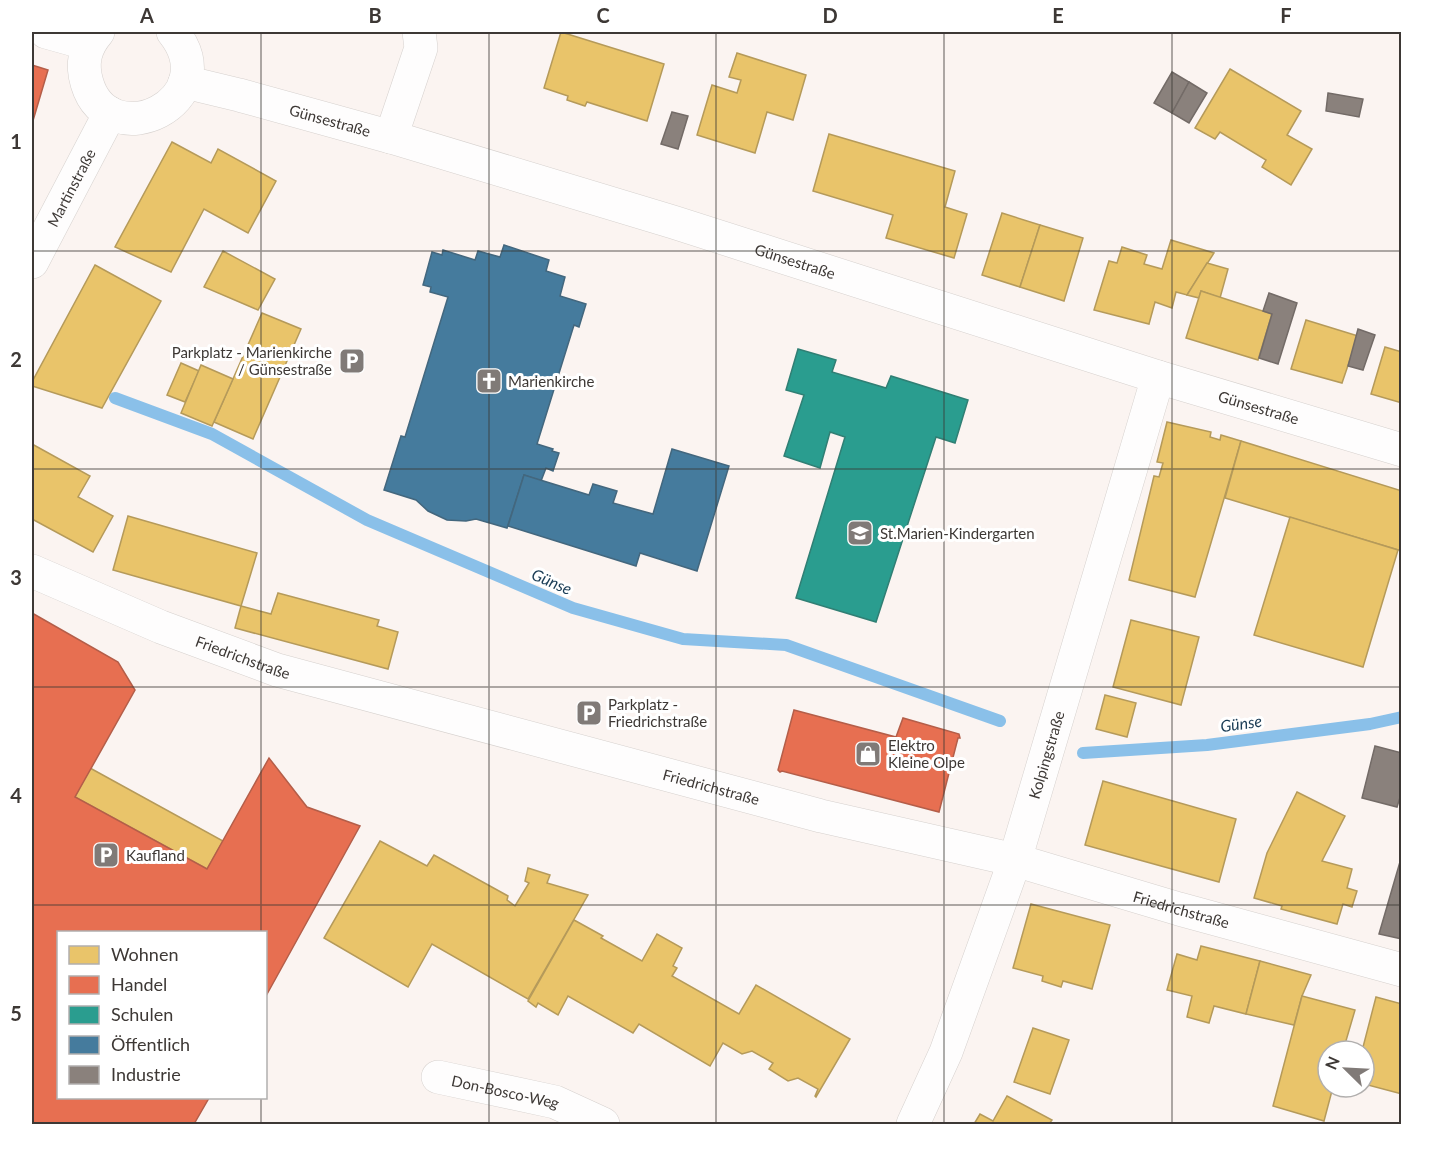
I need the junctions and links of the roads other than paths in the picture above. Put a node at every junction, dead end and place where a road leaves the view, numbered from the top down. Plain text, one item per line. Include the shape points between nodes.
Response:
1 (46, 32) edge
2 (173, 32) edge
3 (418, 32) edge
4 (94, 38) edge
5 (185, 82) junction
6 (110, 113) junction
7 (391, 137) junction
8 (32, 262) edge
9 (1158, 377) junction
10 (1401, 450) edge
11 (32, 571) edge
12 (1015, 860) junction
13 (1401, 970) edge
14 (438, 1077) dead end
15 (603, 1125) edge
16 (913, 1125) edge

1 - 4 street
2 - 5 street via 186,54
3 - 7 street via 421,48
4 - 6 street via 84,59 84,75 89,90
5 - 6 street via 168,107 155,115 140,119
5 - 7 street, Günsestraße
6 - 8 street, Martinstraße
7 - 9 street, Günsestraße via 673,222
9 - 10 street, Günsestraße
9 - 12 street, Kolpingstraße
11 - 12 street, Friedrichstraße via 161,627 277,670 821,816
12 - 13 street, Friedrichstraße
12 - 16 street, Kolpingstraße via 946,1052
14 - 15 street, Don-Bosco-Weg via 555,1102

